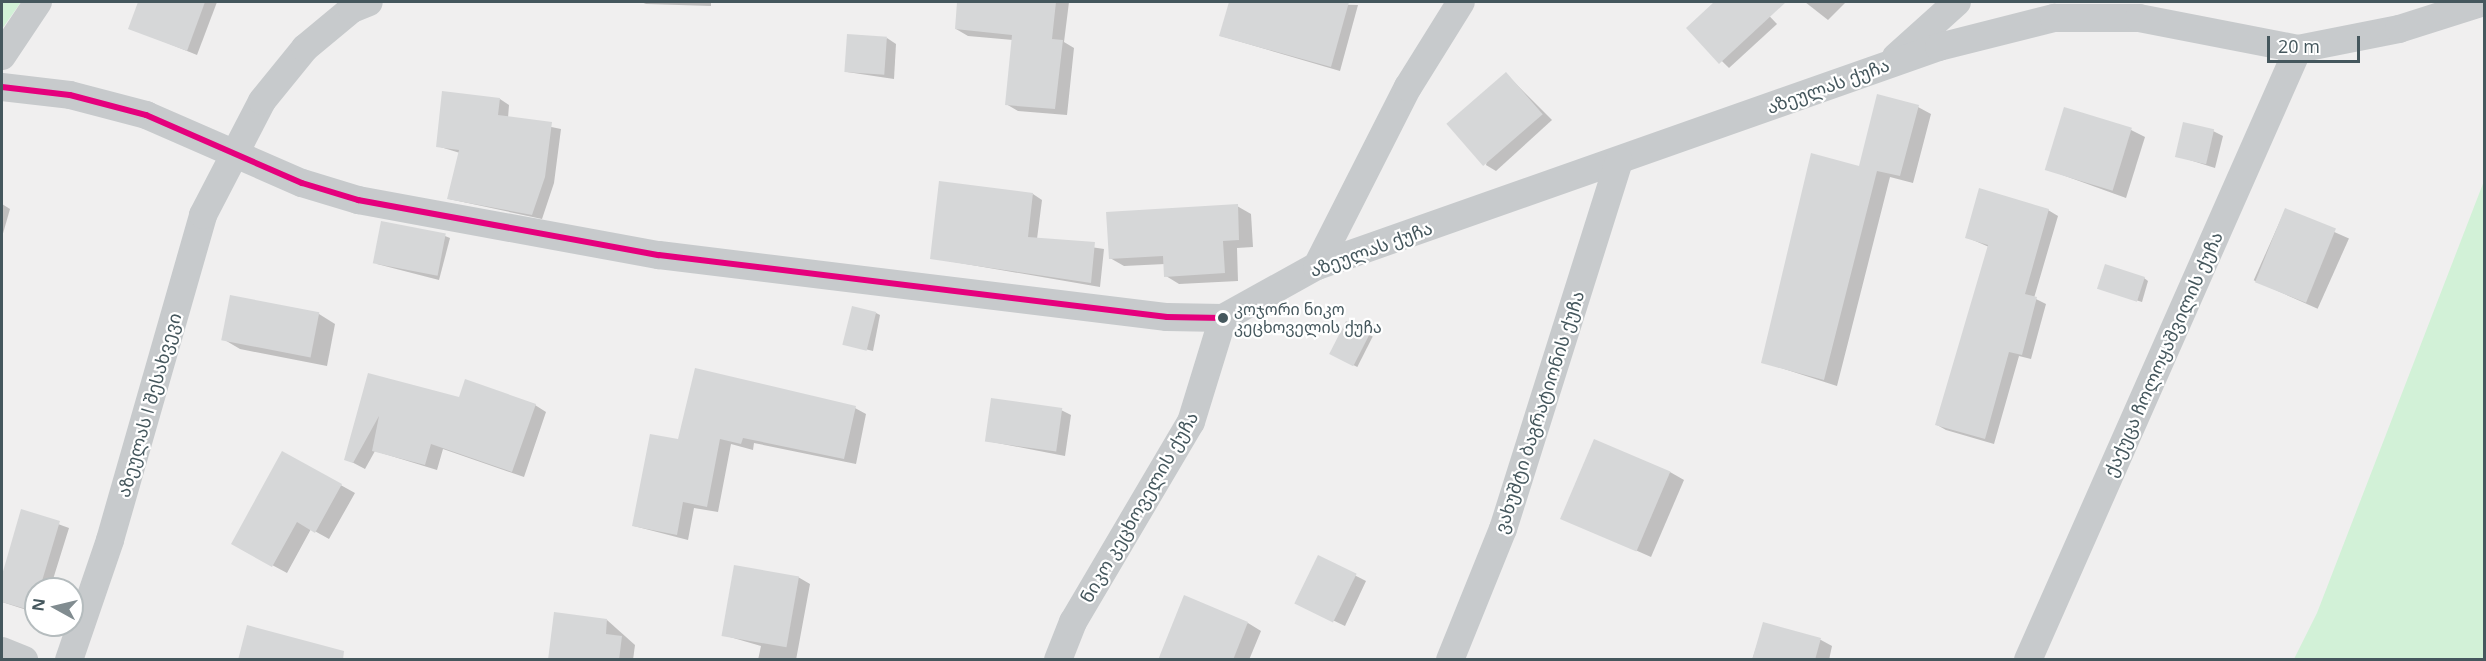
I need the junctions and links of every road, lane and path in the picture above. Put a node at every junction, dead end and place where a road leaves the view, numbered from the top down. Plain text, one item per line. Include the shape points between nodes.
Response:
1 (38, 2) edge
2 (369, 2) edge
3 (1461, 2) edge
4 (1957, 2) edge
5 (2484, 2) edge
6 (2298, 49) junction
7 (2, 56) edge
8 (1888, 65) junction
9 (2, 87) edge
10 (234, 153) junction
11 (1619, 161) junction
12 (1317, 266) junction
13 (1222, 318) junction
14 (2, 651) edge
15 (24, 660) edge
16 (69, 660) edge
17 (1058, 660) edge
18 (1450, 660) edge
19 (2028, 660) edge

1 - 7 street
2 - 10 street, აზეულას I შესახვევი via 352,9 305,48 262,101
3 - 12 street via 1408,87
4 - 8 street
5 - 6 street, აზეულას ქუჩა via 2399,29
6 - 8 street, აზეულას ქუჩა via 2139,18 2054,18
6 - 19 street, ქაქუცა ჩოლოყაშვილის ქუჩა
8 - 11 street, აზეულას ქუჩა
9 - 10 street via 70,95 146,115
10 - 13 street via 358,200 659,255 1167,316
10 - 16 street, აზეულას I შესახვევი via 203,215 110,540
11 - 12 street, აზეულას ქუჩა
11 - 18 street, ვახუშტი ბაგრატიონის ქუჩა via 1503,529
12 - 13 street, აზეულას ქუჩა
13 - 17 street, ნიკო კეცხოველის ქუჩა via 1191,422 1073,622
14 - 15 street

